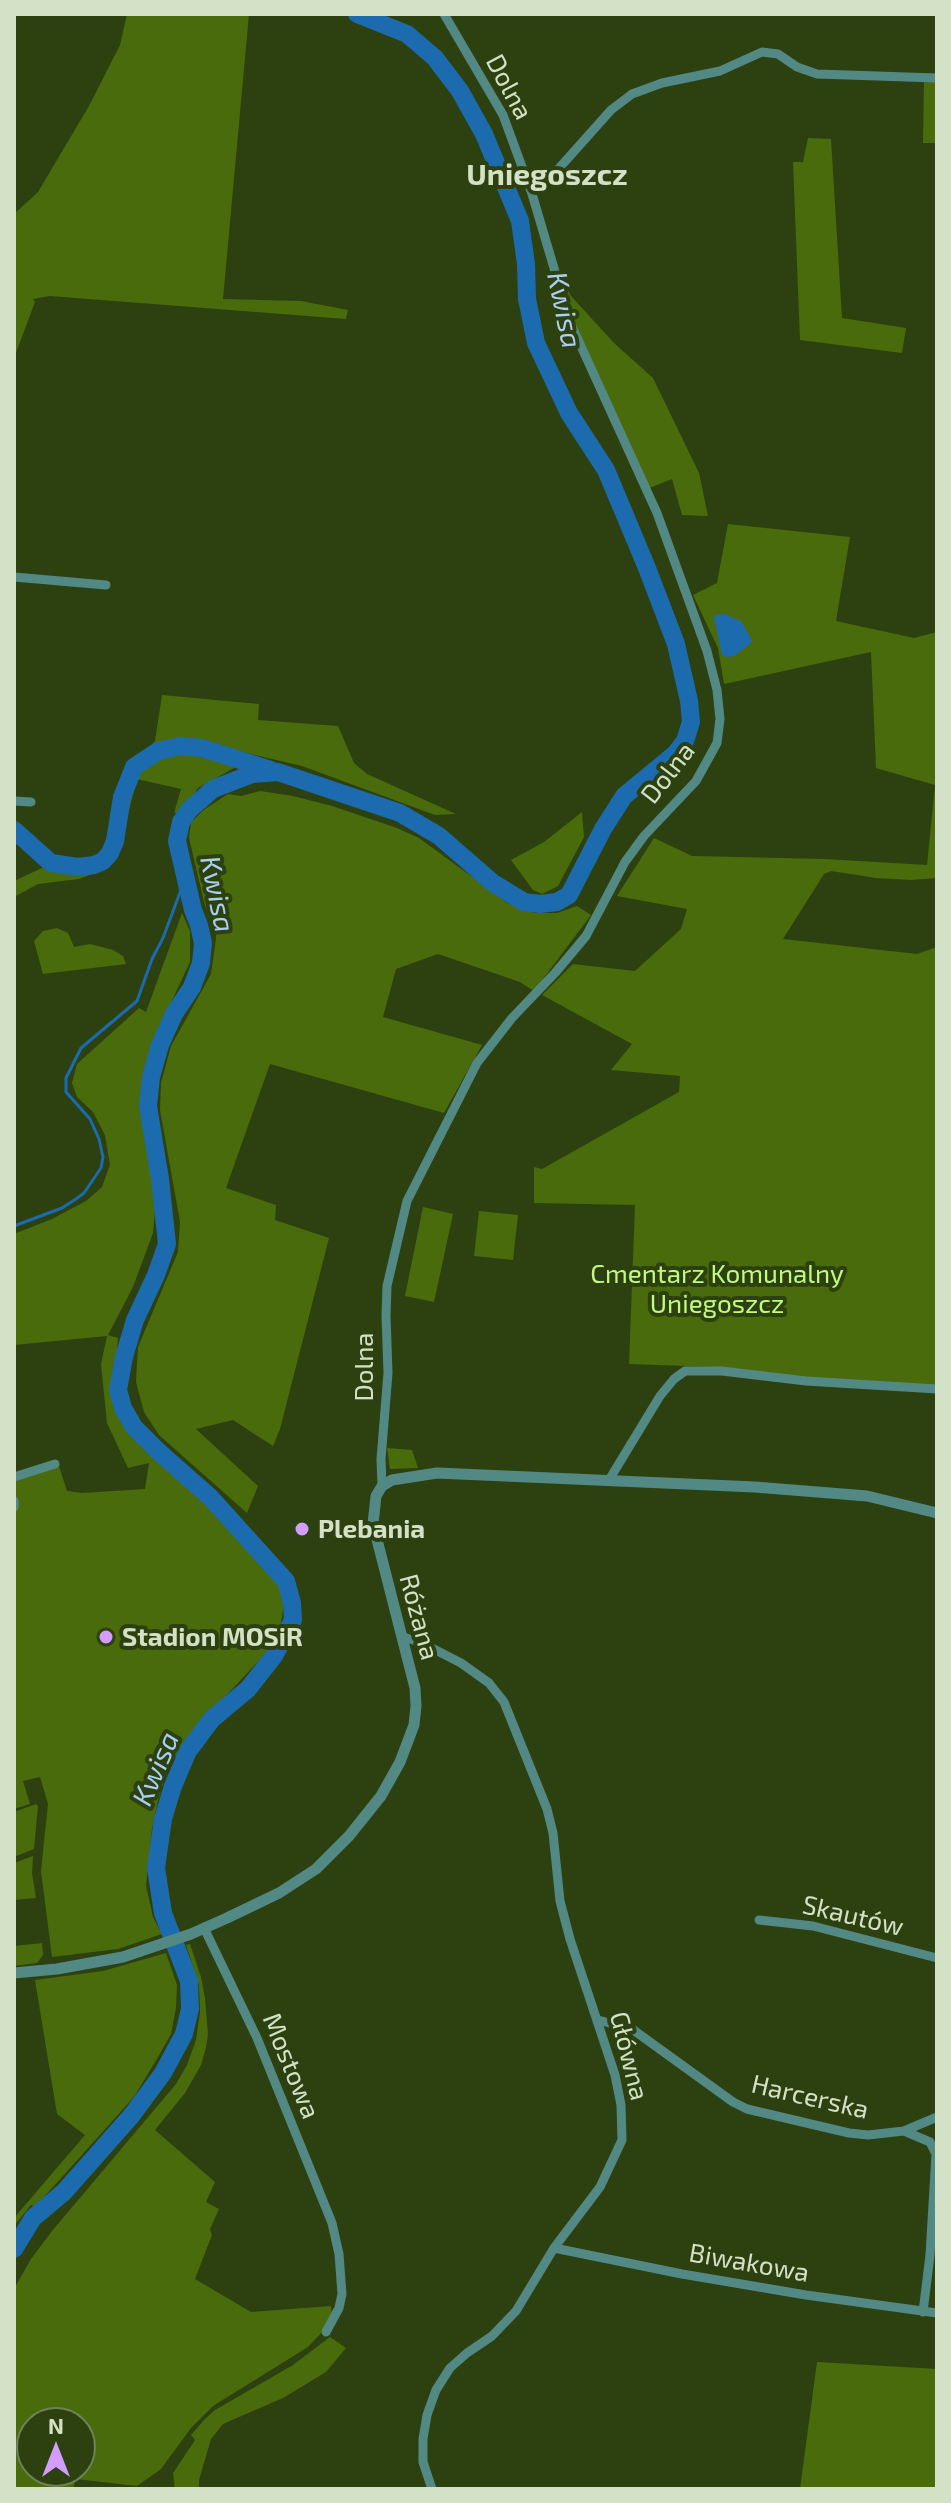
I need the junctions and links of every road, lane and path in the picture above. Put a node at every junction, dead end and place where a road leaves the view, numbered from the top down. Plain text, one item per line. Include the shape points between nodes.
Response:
1 (444, 14) edge
2 (937, 78) edge
3 (532, 194) junction
4 (14, 577) edge
5 (106, 585) dead end
6 (14, 801) edge
7 (31, 802) dead end
8 (937, 1389) edge
9 (55, 1464) dead end
10 (14, 1477) edge
11 (609, 1480) junction
12 (382, 1486) junction
13 (14, 1501) edge
14 (14, 1507) edge
15 (937, 1513) edge
16 (403, 1637) junction
17 (759, 1920) dead end
18 (204, 1928) junction
19 (937, 1958) edge
20 (14, 1973) edge
21 (598, 2020) junction
22 (937, 2117) edge
23 (904, 2131) junction
24 (554, 2248) junction
25 (923, 2312) junction
26 (937, 2313) edge
27 (326, 2332) dead end
28 (432, 2489) edge

1 - 3 street, Dolna via 503,115
2 - 3 street via 817,74 774,52 762,52 720,71 632,94
3 - 12 street, Dolna via 570,322 657,513 707,651 720,719 717,743 696,781 625,862 586,936 477,1063 407,1201 387,1286
4 - 5 street
6 - 7 street
8 - 11 street via 685,1371 660,1396
9 - 10 street
11 - 12 street via 437,1473
11 - 15 street via 819,1491
12 - 16 street, Różana via 373,1524
13 - 14 street
16 - 18 street, Różana via 415,1688 414,1725 381,1796 316,1869
16 - 21 street, Główna via 461,1663 504,1702 547,1809 560,1901
17 - 19 street, Skautów via 813,1926
18 - 20 street, Różana via 92,1964
18 - 27 street, Mostowa via 257,2038 332,2223 342,2294
21 - 23 street, Harcerska via 632,2029 747,2109 849,2133
21 - 24 street, Główna via 621,2105 622,2140 600,2187
22 - 23 street, Harcerska
23 - 25 street via 930,2142 936,2154
24 - 25 street, Biwakowa
24 - 28 street, Główna via 516,2311 450,2368 436,2390 423,2439 423,2462
25 - 26 street, Biwakowa

